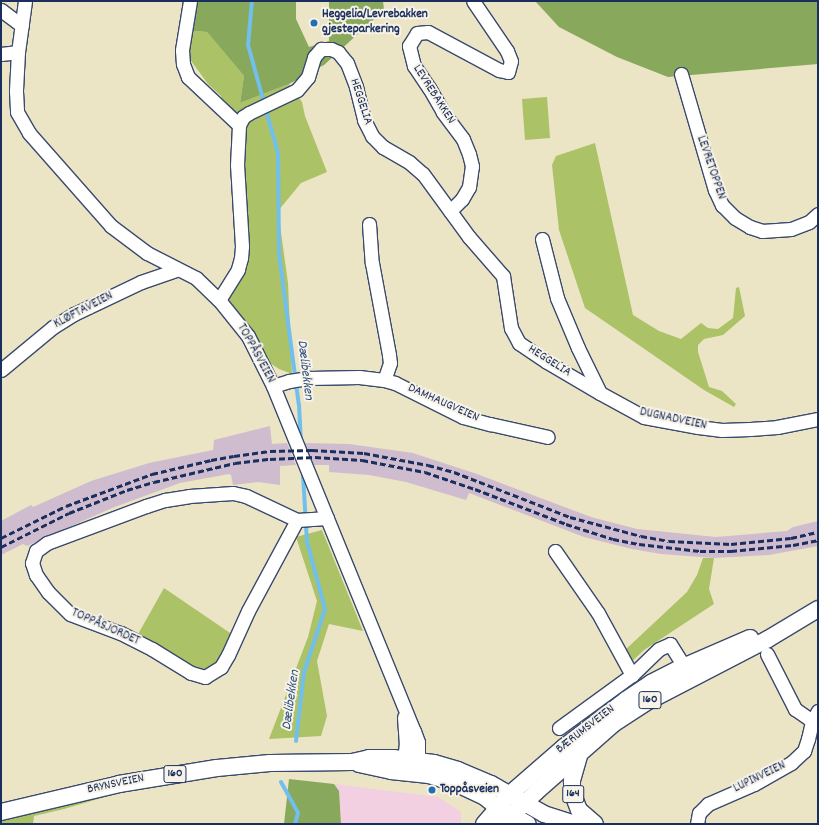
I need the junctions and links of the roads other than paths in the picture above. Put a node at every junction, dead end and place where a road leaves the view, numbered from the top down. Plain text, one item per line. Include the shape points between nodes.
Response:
1 (25, 1) edge
2 (190, 1) edge
3 (473, 1) edge
4 (1, 10) edge
5 (22, 26) junction
6 (18, 52) junction
7 (1, 54) edge
8 (681, 74) dead end
9 (241, 121) junction
10 (450, 211) junction
11 (818, 214) edge
12 (369, 224) dead end
13 (542, 240) dead end
14 (178, 269) junction
15 (219, 300) junction
16 (1, 370) edge
17 (384, 380) junction
18 (273, 386) junction
19 (600, 393) junction
20 (818, 419) edge
21 (548, 437) dead end
22 (327, 518) junction
23 (298, 520) junction
24 (555, 551) dead end
25 (818, 609) edge
26 (767, 654) dead end
27 (688, 673) junction
28 (632, 675) junction
29 (815, 716) edge
30 (559, 728) dead end
31 (579, 756) junction
32 (411, 765) junction
33 (510, 794) junction
34 (524, 804) junction
35 (497, 807) junction
36 (1, 812) edge
37 (508, 820) edge
38 (484, 824) edge
39 (528, 824) edge
40 (575, 824) edge
41 (595, 824) edge
42 (697, 824) edge

1 - 5 street, TOPPÅSVEIEN
2 - 9 street via 182,50 183,64 188,76
3 - 10 street, LEVREBAKKEN via 507,51 511,61 508,72 499,70 428,32 417,34 409,46 414,66 462,139 472,166 469,187
4 - 5 street
5 - 6 street, TOPPÅSVEIEN
6 - 7 street
6 - 14 street, TOPPÅSVEIEN via 17,112 29,133 111,226 147,254
8 - 11 street, LEVRETOPPEN via 715,190 722,205 745,224 762,231 791,229 808,222
9 - 10 street, HEGGELIA via 297,90 308,77 310,65 321,49 338,52 347,63 364,120 372,136 383,147 409,162 423,174
9 - 15 street via 237,165 241,258 238,269
10 - 19 street, HEGGELIA via 503,276 511,328 519,343
12 - 17 street via 374,276 390,363
13 - 19 street via 557,298
14 - 15 street, TOPPÅSVEIEN via 196,278
14 - 16 street, KLØFTAVEIEN via 141,282 74,314 53,327
15 - 18 street, TOPPÅSVEIEN via 248,336
17 - 18 street, DAMHAUGVEIEN via 359,377 309,378
17 - 21 street, DAMHAUGVEIEN via 463,417
18 - 22 street, TOPPÅSVEIEN
19 - 20 street, DUGNADVEIEN via 644,417 722,430 770,428
22 - 23 street, TOPPÅSJORDET
22 - 32 street, TOPPÅSVEIEN via 418,742
23 - 23 street, TOPPÅSJORDET via 246,496 215,493 189,496 165,500 48,543 36,551 32,563 36,575 70,614 120,633 191,673 205,677 220,667 228,655 254,599
24 - 28 street via 598,613
25 - 27 main road, BÆRUMSVEIEN / 160 via 794,622 739,642
26 - 29 street, LUPINVEIEN via 795,709
27 - 28 street, BÆRUMSVEIEN via 670,644 659,649
27 - 31 main road, BÆRUMSVEIEN / 160 via 613,724
27 - 33 main road, BÆRUMSVEIEN / 160 via 651,683 600,718
28 - 30 street, BÆRUMSVEIEN
29 - 42 street, LUPINVEIEN via 804,752 791,763 754,784 708,804 699,813
31 - 34 main road, BÆRUMSVEIEN / 160
31 - 41 main road, 164 via 572,780 572,792 579,810
32 - 33 main road, BRYNSVEIEN / 160 via 458,770
32 - 35 main road, BRYNSVEIEN / 160 via 429,775 485,797
32 - 36 main road, BRYNSVEIEN / 160 via 368,767 352,762 270,763 217,768 132,782
33 - 34 main road, BRYNSVEIEN / 164
33 - 35 main road, BÆRUMSVEIEN / 160
34 - 37 main road, BÆRUMSVEIEN / 160
34 - 40 main road, BRYNSVEIEN / 164 via 544,814
35 - 37 main road, 160
35 - 38 main road, BÆRUMSVEIEN
37 - 39 main road

